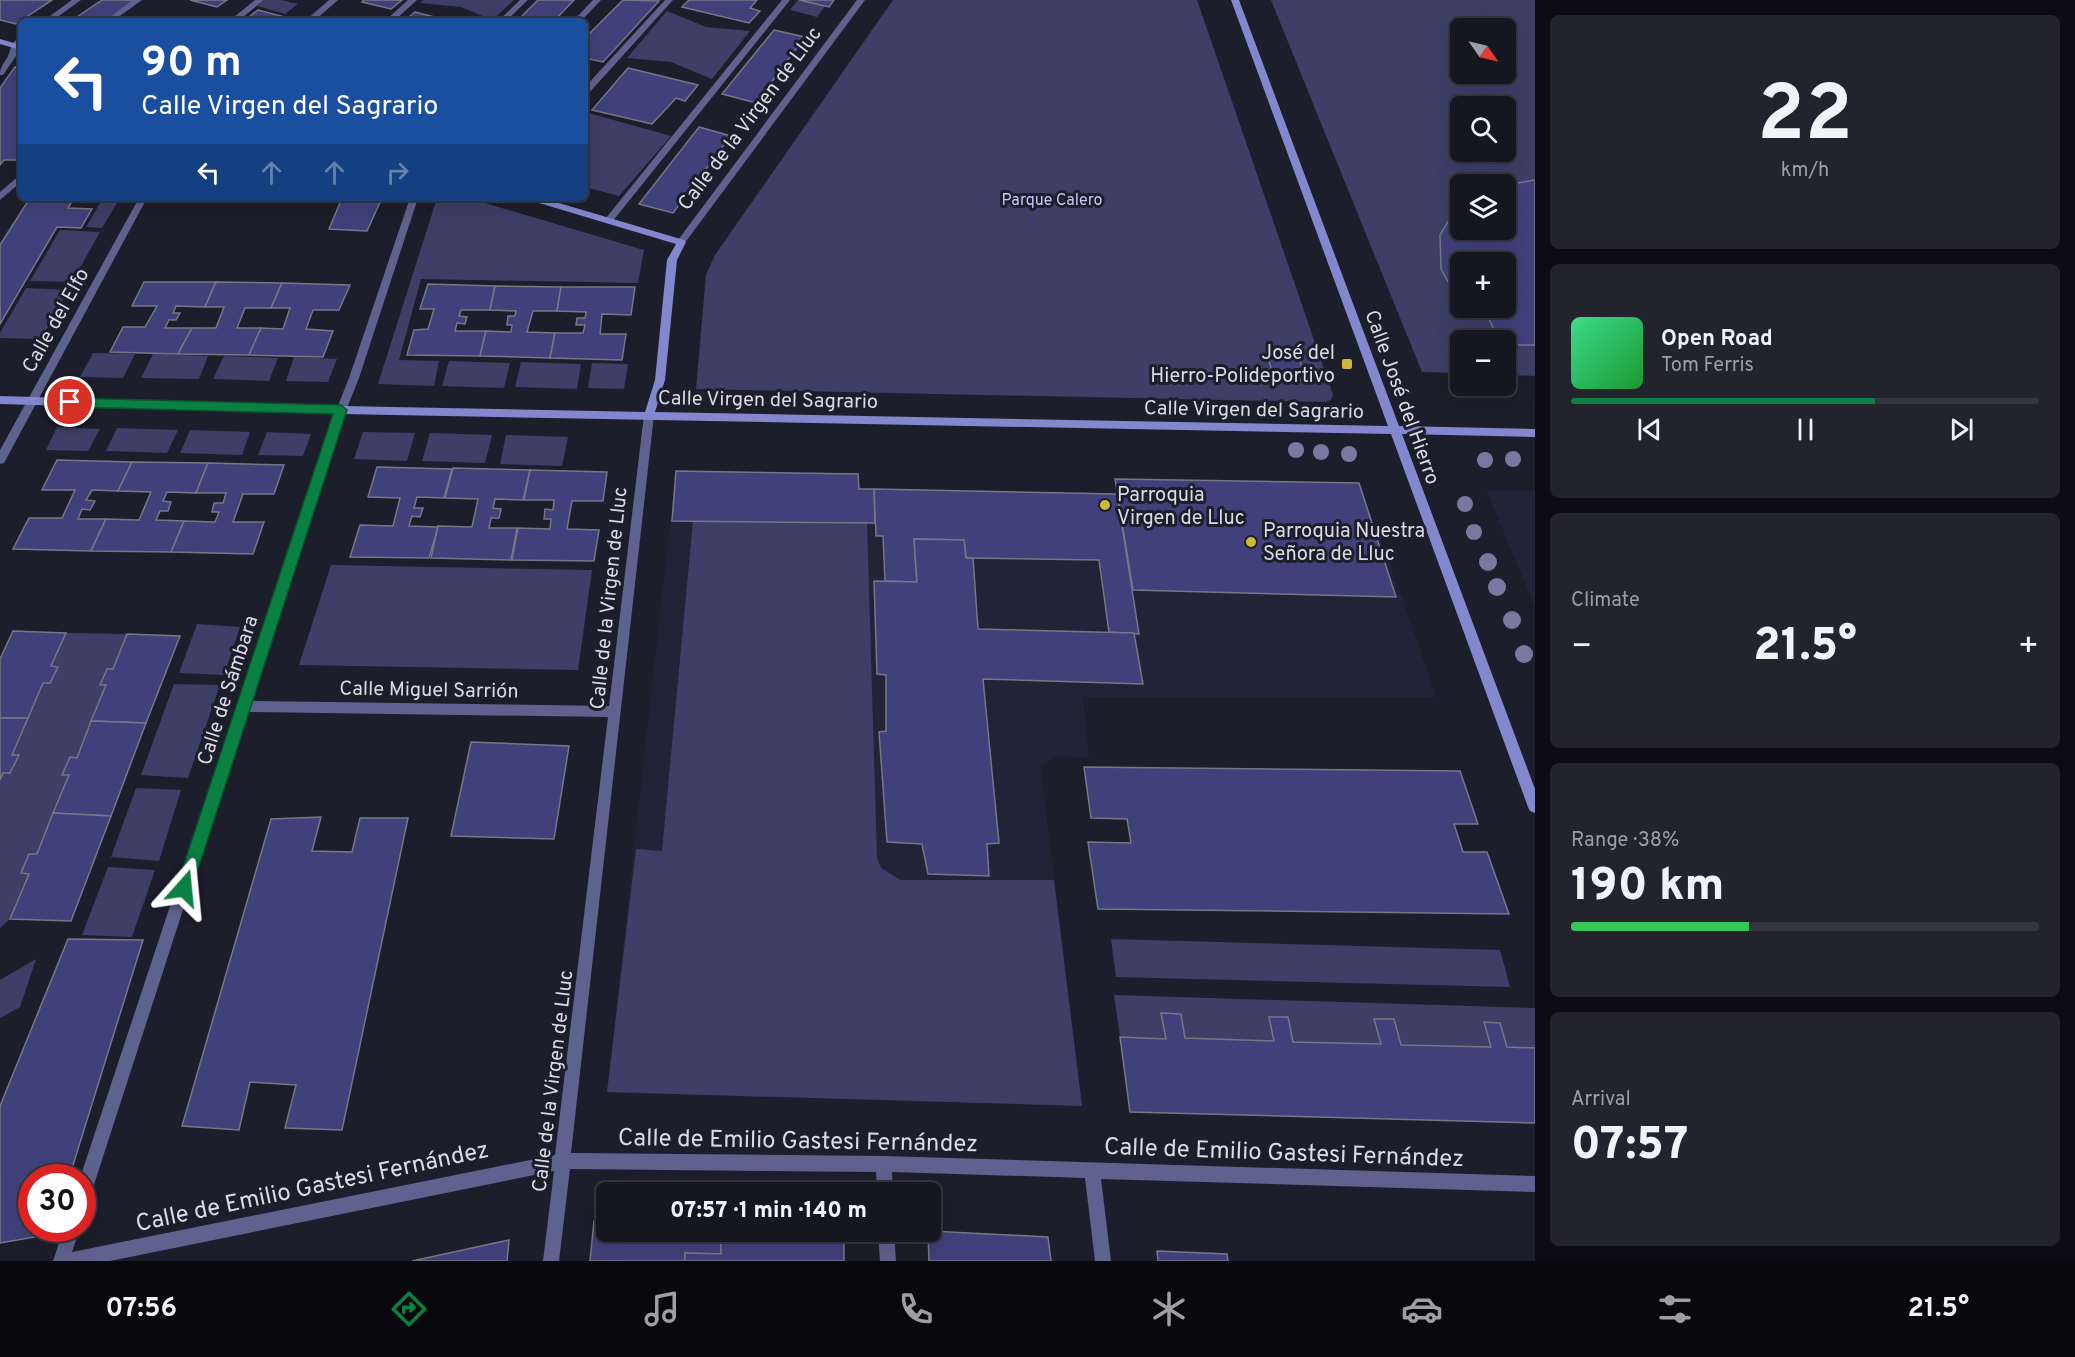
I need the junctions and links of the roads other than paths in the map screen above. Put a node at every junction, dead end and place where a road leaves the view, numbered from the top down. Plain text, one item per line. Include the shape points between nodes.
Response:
1 (77, 0) edge
2 (138, 0) edge
3 (260, 0) edge
4 (334, 0) edge
5 (413, 0) edge
6 (524, 0) edge
7 (597, 0) edge
8 (786, 0) edge
9 (861, 0) edge
10 (1234, 0) edge
11 (666, 3) edge
12 (51, 18) edge
13 (112, 18) edge
14 (237, 18) edge
15 (313, 18) edge
16 (392, 18) edge
17 (505, 18) edge
18 (580, 18) edge
19 (0, 41) edge
20 (17, 47) edge
21 (2, 70) edge
22 (588, 89) edge
23 (18, 180) edge
24 (0, 197) edge
25 (141, 201) edge
26 (413, 201) edge
27 (542, 201) edge
28 (609, 220) junction
29 (681, 242) junction
30 (0, 400) edge
31 (32, 400) junction
32 (341, 410) junction
33 (648, 416) junction
34 (1394, 430) junction
35 (1535, 433) edge
36 (0, 460) edge
37 (244, 706) junction
38 (615, 712) junction
39 (1535, 807) edge
40 (563, 1161) junction
41 (93, 1164) edge
42 (884, 1164) junction
43 (1092, 1169) junction
44 (885, 1182) edge
45 (1535, 1184) edge
46 (67, 1242) edge
47 (887, 1242) edge
48 (61, 1261) edge
49 (70, 1261) edge
50 (551, 1261) edge
51 (888, 1261) edge
52 (1103, 1261) edge

1 - 12 street
2 - 13 street
3 - 14 street
4 - 15 street
5 - 16 street
6 - 17 street
7 - 18 street
8 - 28 street
9 - 29 street, Calle de la Virgen de Lluc
10 - 34 street, Calle José del Hierro
11 - 22 street
19 - 20 street
20 - 21 street
23 - 24 street
25 - 31 street, Calle del Elfo
26 - 32 street, Calle de Sámbara
27 - 28 street
28 - 29 street
29 - 33 street, Calle de la Virgen de Lluc via 672,260 660,380
30 - 31 street, Calle Virgen del Sagrario
31 - 32 street, Calle Virgen del Sagrario
31 - 36 street, Calle del Elfo
32 - 33 street, Calle Virgen del Sagrario
32 - 37 street, Calle de Sámbara
33 - 34 street, Calle Virgen del Sagrario
33 - 38 street, Calle de la Virgen de Lluc
34 - 35 street, Calle Virgen del Sagrario
34 - 39 street, Calle José del Hierro
37 - 38 street, Calle Miguel Sarrión
37 - 41 street, Calle de Sámbara
38 - 40 street, Calle de la Virgen de Lluc
40 - 42 street, Calle de Emilio Gastesi Fernández
40 - 49 street, Calle de Emilio Gastesi Fernández
40 - 50 street, Calle de la Virgen de Lluc
42 - 43 street, Calle de Emilio Gastesi Fernández
42 - 44 street
43 - 45 street, Calle de Emilio Gastesi Fernández
43 - 52 street
46 - 48 street
47 - 51 street

